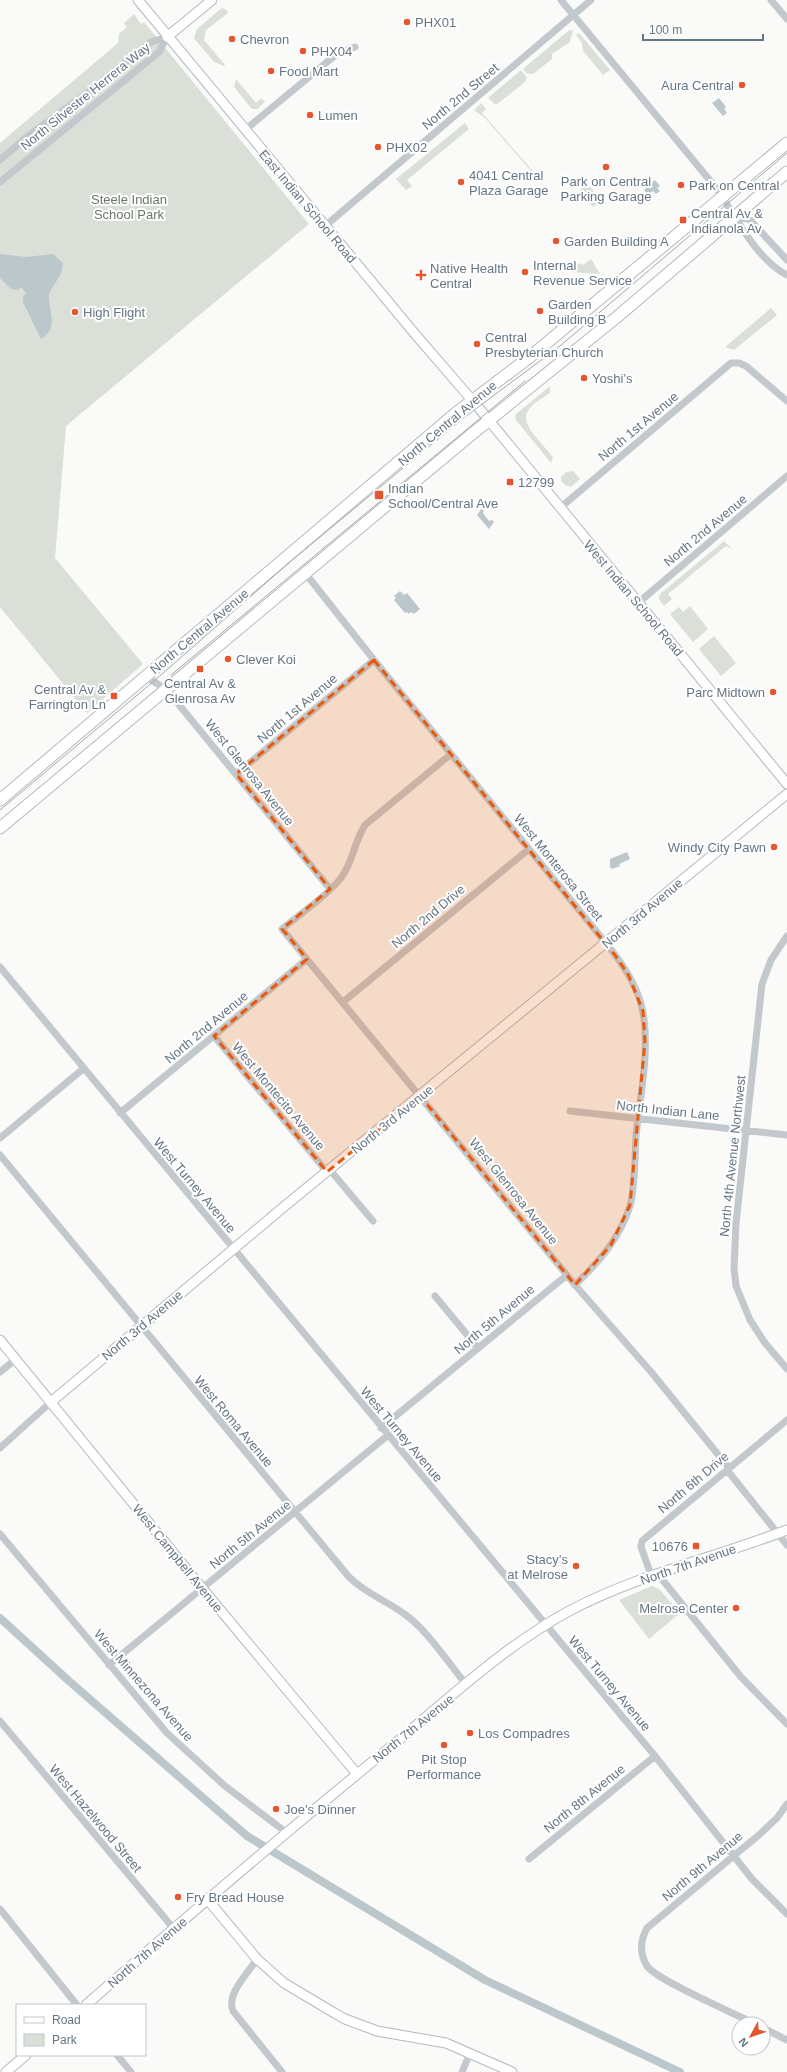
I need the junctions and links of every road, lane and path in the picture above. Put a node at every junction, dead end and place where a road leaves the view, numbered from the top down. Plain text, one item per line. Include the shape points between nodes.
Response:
1 (138, 0) edge
2 (212, 0) edge
3 (560, 0) edge
4 (591, 0) edge
5 (771, 0) edge
6 (573, 15) junction
7 (787, 19) edge
8 (167, 37) junction
9 (355, 47) dead end
10 (245, 130) junction
11 (787, 143) edge
12 (0, 160) edge
13 (787, 172) edge
14 (0, 182) edge
15 (725, 201) junction
16 (736, 216) junction
17 (325, 226) junction
18 (787, 260) edge
19 (787, 275) edge
20 (472, 400) junction
21 (787, 401) edge
22 (481, 411) joint
23 (488, 421) junction
24 (787, 476) edge
25 (560, 508) junction
26 (306, 574) junction
27 (638, 603) junction
28 (374, 660) junction
29 (146, 677) junction
30 (166, 689) junction
31 (451, 754) junction
32 (236, 774) junction
33 (787, 784) edge
34 (787, 794) edge
35 (0, 800) edge
36 (0, 828) edge
37 (529, 849) junction
38 (330, 889) junction
39 (787, 936) edge
40 (606, 943) junction
41 (307, 959) junction
42 (0, 967) edge
43 (343, 1002) junction
44 (214, 1036) junction
45 (83, 1069) junction
46 (420, 1096) junction
47 (570, 1111) dead end
48 (120, 1113) junction
49 (638, 1120) junction
50 (747, 1130) junction
51 (787, 1135) edge
52 (0, 1138) edge
53 (0, 1155) edge
54 (328, 1171) junction
55 (373, 1221) dead end
56 (233, 1249) junction
57 (567, 1274) junction
58 (575, 1285) junction
59 (435, 1296) dead end
60 (141, 1326) junction
61 (0, 1340) edge
62 (478, 1348) junction
63 (16, 1358) junction
64 (787, 1369) edge
65 (0, 1372) edge
66 (51, 1402) junction
67 (787, 1420) edge
68 (381, 1428) junction
69 (387, 1436) junction
70 (0, 1448) edge
71 (728, 1469) junction
72 (295, 1513) junction
73 (787, 1530) edge
74 (778, 1533) junction
75 (0, 1534) edge
76 (787, 1544) edge
77 (654, 1574) junction
78 (202, 1588) junction
79 (546, 1625) junction
80 (109, 1665) junction
81 (466, 1684) junction
82 (0, 1721) edge
83 (787, 1724) edge
84 (655, 1756) junction
85 (357, 1774) junction
86 (787, 1804) edge
87 (287, 1833) junction
88 (734, 1856) junction
89 (529, 1859) dead end
90 (208, 1900) junction
91 (0, 1909) edge
92 (787, 1914) edge
93 (174, 1929) junction
94 (257, 1959) junction
95 (76, 2004) edge
96 (87, 2004) edge
97 (739, 2016) edge
98 (771, 2032) edge
99 (787, 2040) edge
100 (470, 2053) junction
101 (25, 2056) edge
102 (119, 2056) edge
103 (6, 2072) edge
104 (131, 2072) edge
105 (282, 2072) edge
106 (462, 2072) edge
107 (512, 2072) edge

1 - 8 street, East Indian School Road
2 - 8 street
3 - 6 street
4 - 6 street, North 2nd Street
5 - 7 street
6 - 15 street
6 - 17 street, North 2nd Street
8 - 10 street, East Indian School Road
8 - 12 street, North Silvestre Herrera Way via 151,42
8 - 14 street, North Silvestre Herrera Way via 159,52
9 - 10 street via 338,53
10 - 17 street, East Indian School Road
11 - 15 main road, North Central Avenue
13 - 16 main road, North Central Avenue
15 - 16 street
15 - 20 main road, North Central Avenue
16 - 18 street via 750,220
16 - 19 street via 741,228 753,243 771,263
16 - 23 main road, North Central Avenue via 617,317
17 - 20 street, East Indian School Road
20 - 22 street, East Indian School Road
20 - 29 main road, North Central Avenue
21 - 25 street, North 1st Avenue via 746,366 731,363
22 - 23 street, West Indian School Road
23 - 25 street, West Indian School Road
23 - 26 main road, North Central Avenue
24 - 27 street, North 2nd Avenue
25 - 27 street, West Indian School Road
26 - 28 street, West Monterosa Street
26 - 30 main road, North Central Avenue
27 - 33 street, West Indian School Road
28 - 31 street, West Monterosa Street
28 - 32 street, North 1st Avenue
29 - 30 street, West Glenrosa Avenue
29 - 35 main road, North Central Avenue
30 - 32 street, West Glenrosa Avenue
30 - 36 main road, North Central Avenue
31 - 37 street, West Monterosa Street
31 - 38 street via 365,825 357,838 347,868
32 - 38 street, West Glenrosa Avenue
34 - 40 street, North 3rd Avenue
37 - 40 street, West Monterosa Street
37 - 43 street, North 2nd Drive
38 - 41 street, West Glenrosa Avenue via 282,929
39 - 50 street, North 4th Avenue Northwest via 771,960 762,984
40 - 46 street, North 3rd Avenue
40 - 49 street, West Monterosa Street via 628,974 643,1011 645,1040
41 - 43 street, West Glenrosa Avenue
41 - 44 street, North 2nd Avenue
42 - 45 street, West Turney Avenue
43 - 46 street, West Glenrosa Avenue
44 - 48 street, North 2nd Avenue
44 - 54 street, West Montecito Avenue
45 - 48 street, West Turney Avenue
45 - 52 street
46 - 54 street, North 3rd Avenue
46 - 57 street, West Glenrosa Avenue
47 - 49 street, North Indian Lane
48 - 56 street, West Turney Avenue
49 - 50 street, North Indian Lane
49 - 58 street, West Monterosa Street via 630,1205 611,1245 595,1266
50 - 51 street, North Indian Lane
50 - 64 street, North 4th Avenue Northwest via 736,1222 736,1286 750,1320
53 - 60 street, West Roma Avenue
54 - 55 street, West Montecito Avenue
54 - 56 street, North 3rd Avenue
56 - 60 street, North 3rd Avenue
56 - 68 street, West Turney Avenue
57 - 58 street, West Glenrosa Avenue
57 - 62 street, North 5th Avenue
58 - 71 street, West Glenrosa Avenue via 652,1373
59 - 62 street
60 - 66 street, North 3rd Avenue
60 - 72 street, West Roma Avenue
61 - 63 street, West Campbell Avenue
62 - 68 street, North 5th Avenue
63 - 65 street
63 - 66 street, West Campbell Avenue
66 - 70 street, North 3rd Avenue
66 - 78 street, West Campbell Avenue
67 - 71 street, North 6th Drive
68 - 69 street, West Turney Avenue
69 - 72 street, North 5th Avenue
69 - 79 street, West Turney Avenue
71 - 74 street, West Glenrosa Avenue
71 - 77 street, North 6th Drive via 642,1541 641,1547
72 - 78 street, North 5th Avenue
72 - 81 street, West Roma Avenue via 349,1578 360,1588 404,1613
73 - 74 street, North 7th Avenue
74 - 76 street, West Glenrosa Avenue
74 - 77 street, North 7th Avenue
75 - 80 street, West Minnezona Avenue
77 - 79 street, North 7th Avenue via 583,1604
77 - 83 street via 741,1677
78 - 80 street, North 5th Avenue
78 - 85 street, West Campbell Avenue
79 - 81 street, North 7th Avenue
79 - 84 street, West Turney Avenue
80 - 87 street, West Minnezona Avenue via 167,1733 190,1755 225,1786
81 - 85 street, North 7th Avenue
82 - 93 street, West Hazelwood Street
84 - 88 street, West Turney Avenue
84 - 89 street, North 8th Avenue
85 - 87 street, North 7th Avenue
86 - 88 street, North 9th Avenue via 777,1818
87 - 90 street, North 7th Avenue
88 - 92 street, West Turney Avenue via 752,1879
88 - 97 street, North 9th Avenue via 647,1928 641,1939 641,1950 647,1967 662,1978
90 - 93 street, North 7th Avenue
90 - 94 street
91 - 95 street
93 - 96 street, North 7th Avenue
94 - 100 street via 284,1982 345,2019 377,2031 446,2043
94 - 105 street via 233,1996 231,2006
98 - 99 street
100 - 106 street
100 - 107 street
101 - 103 street
102 - 104 street

